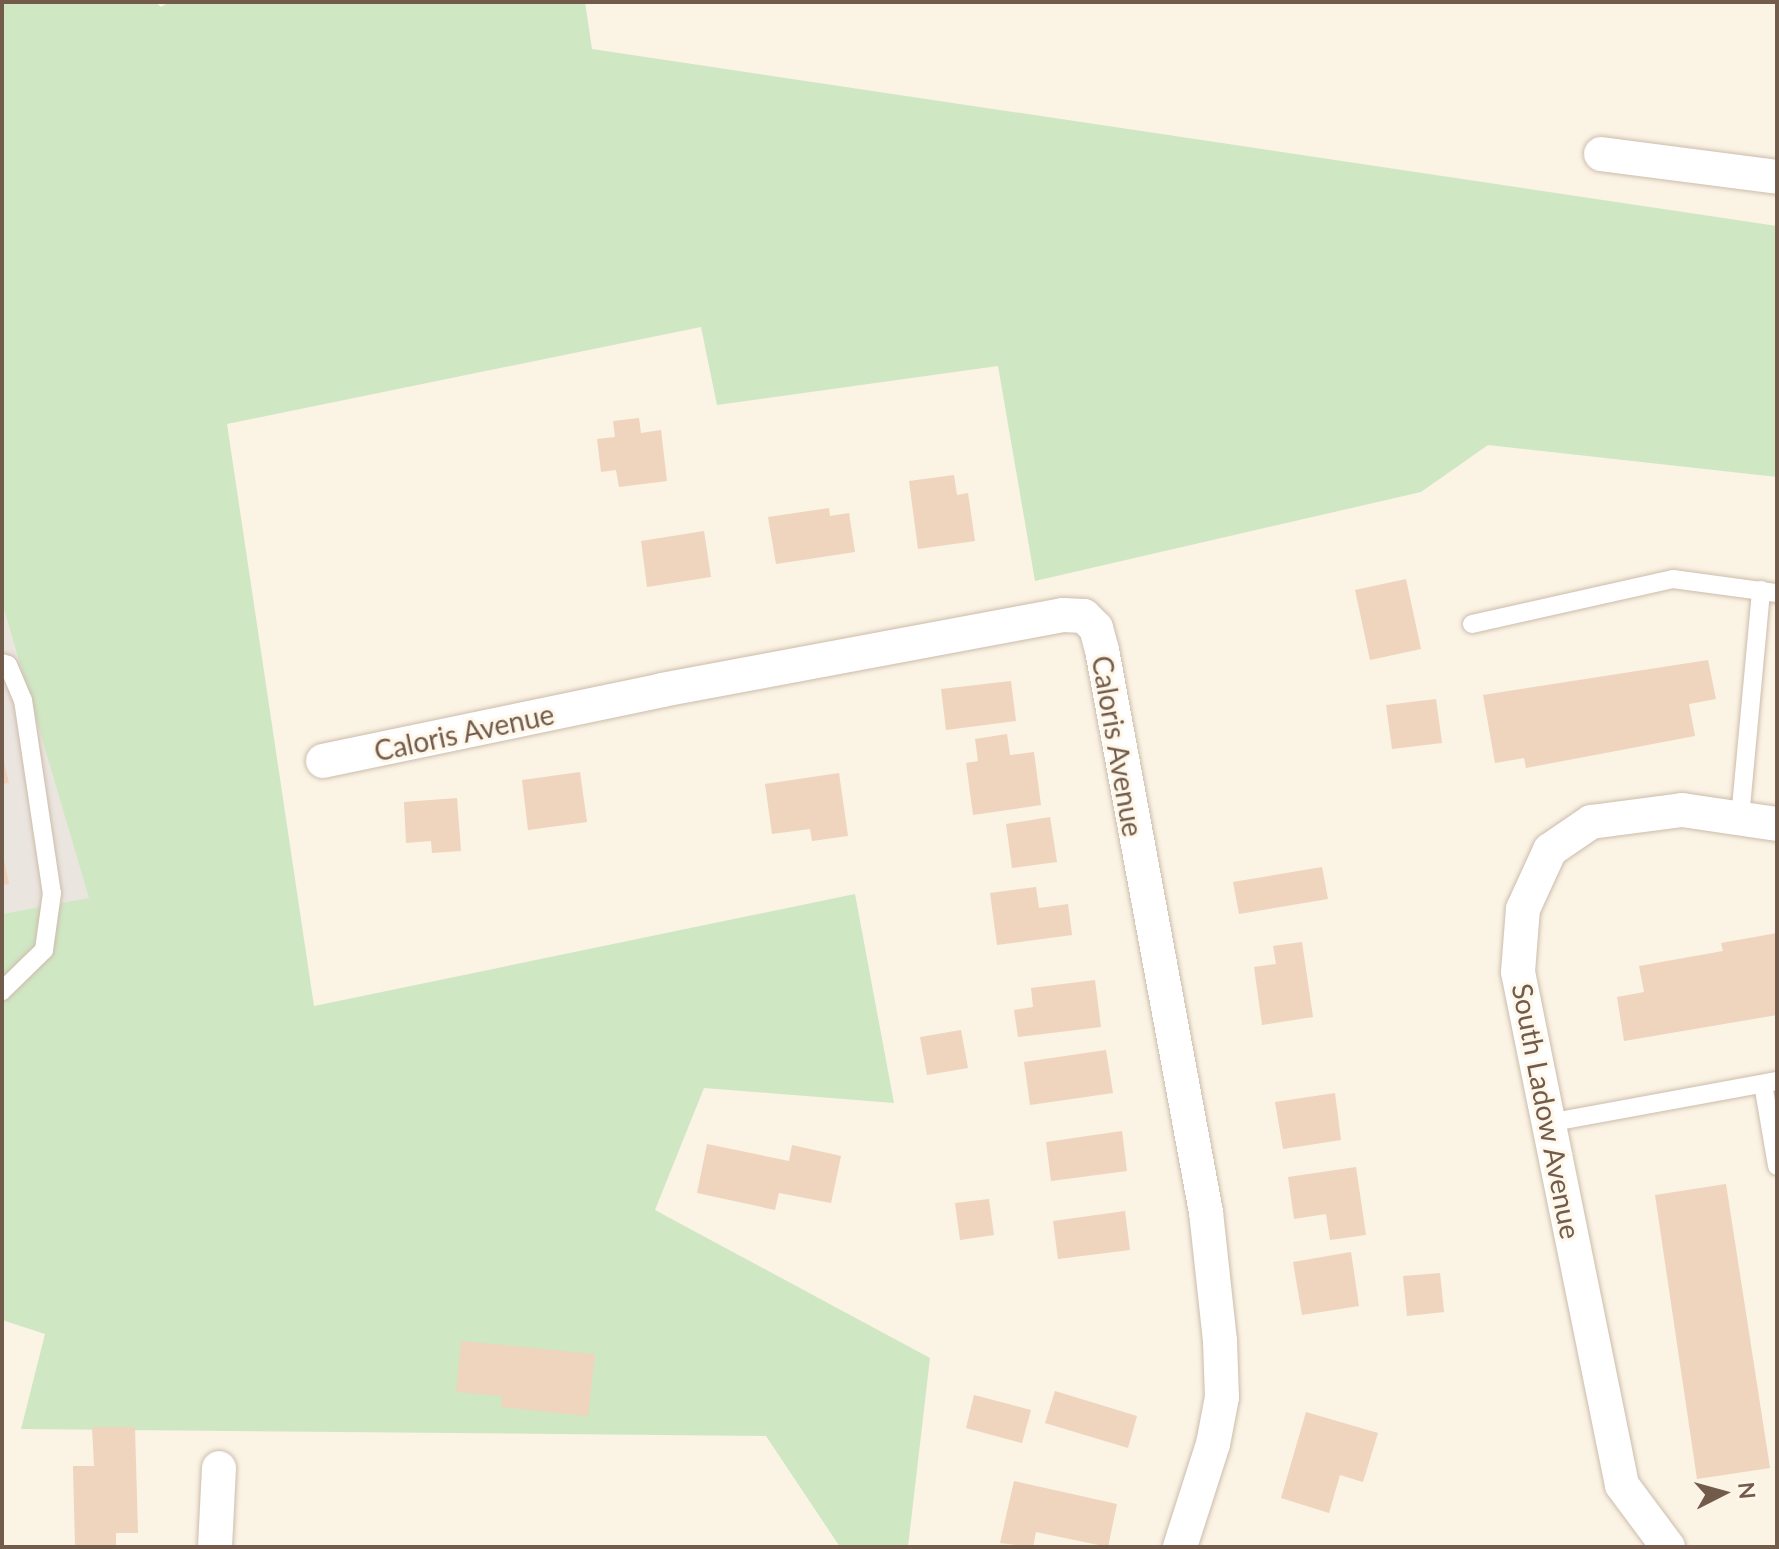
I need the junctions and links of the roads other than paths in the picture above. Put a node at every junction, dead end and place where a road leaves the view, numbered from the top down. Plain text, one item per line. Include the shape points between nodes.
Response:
1 (1601, 154) dead end
2 (1777, 177) edge
3 (1769, 592) edge
4 (1472, 624) dead end
5 (2, 663) edge
6 (323, 761) dead end
7 (1740, 818) junction
8 (1777, 824) edge
9 (2, 991) edge
10 (1770, 1082) edge
11 (1548, 1123) junction
12 (1777, 1166) edge
13 (219, 1468) dead end
14 (215, 1547) edge
15 (1180, 1547) edge
16 (1668, 1547) edge

1 - 2 street
3 - 4 lane via 1673,579
3 - 7 lane
5 - 9 lane via 8,665 23,700 52,893 44,950
6 - 15 street, Caloris Avenue via 662,690 1063,615 1084,616 1096,628 1102,650 1206,1212 1220,1341 1222,1397 1213,1444
7 - 8 street, South Ladow Avenue
7 - 11 street, South Ladow Avenue via 1682,810 1591,822 1550,850 1523,909 1518,972
10 - 11 lane
10 - 12 lane
11 - 16 street, South Ladow Avenue via 1622,1485
13 - 14 street

